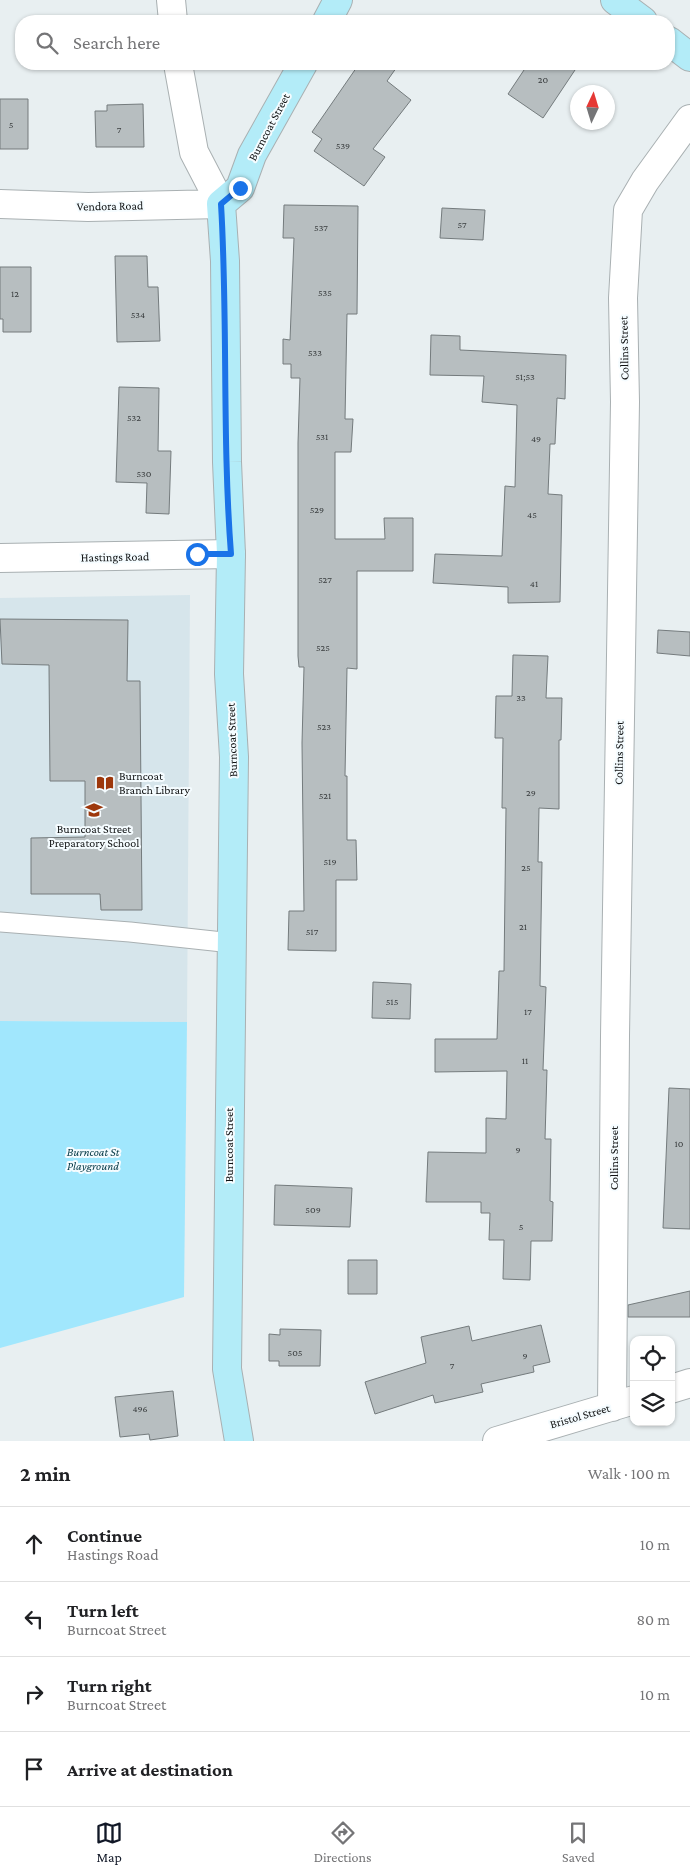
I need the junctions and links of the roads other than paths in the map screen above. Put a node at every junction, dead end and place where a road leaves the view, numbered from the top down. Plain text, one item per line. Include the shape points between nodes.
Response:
1 (171, 0) edge
2 (338, 0) edge
3 (172, 15) edge
4 (329, 15) edge
5 (675, 46) edge
6 (690, 57) edge
7 (179, 70) edge
8 (300, 70) edge
9 (690, 119) edge
10 (0, 204) edge
11 (221, 204) junction
12 (231, 554) junction
13 (0, 558) edge
14 (0, 922) edge
15 (232, 942) junction
16 (690, 1383) edge
17 (675, 1388) edge
18 (623, 1404) edge
19 (239, 1441) edge
20 (498, 1441) edge

1 - 3 street
2 - 4 main road
5 - 6 main road
7 - 11 street via 194,152
8 - 11 main road, Burncoat Street via 252,155 240,188
9 - 18 street, Collins Street via 628,210 623,288 625,402 615,1036
10 - 11 street, Vendora Road
11 - 12 main road, Burncoat Street
12 - 13 street, Hastings Road
12 - 15 main road, Burncoat Street
14 - 15 lane
15 - 19 main road, Burncoat Street via 227,1369
16 - 17 street
18 - 20 street, Bristol Street

